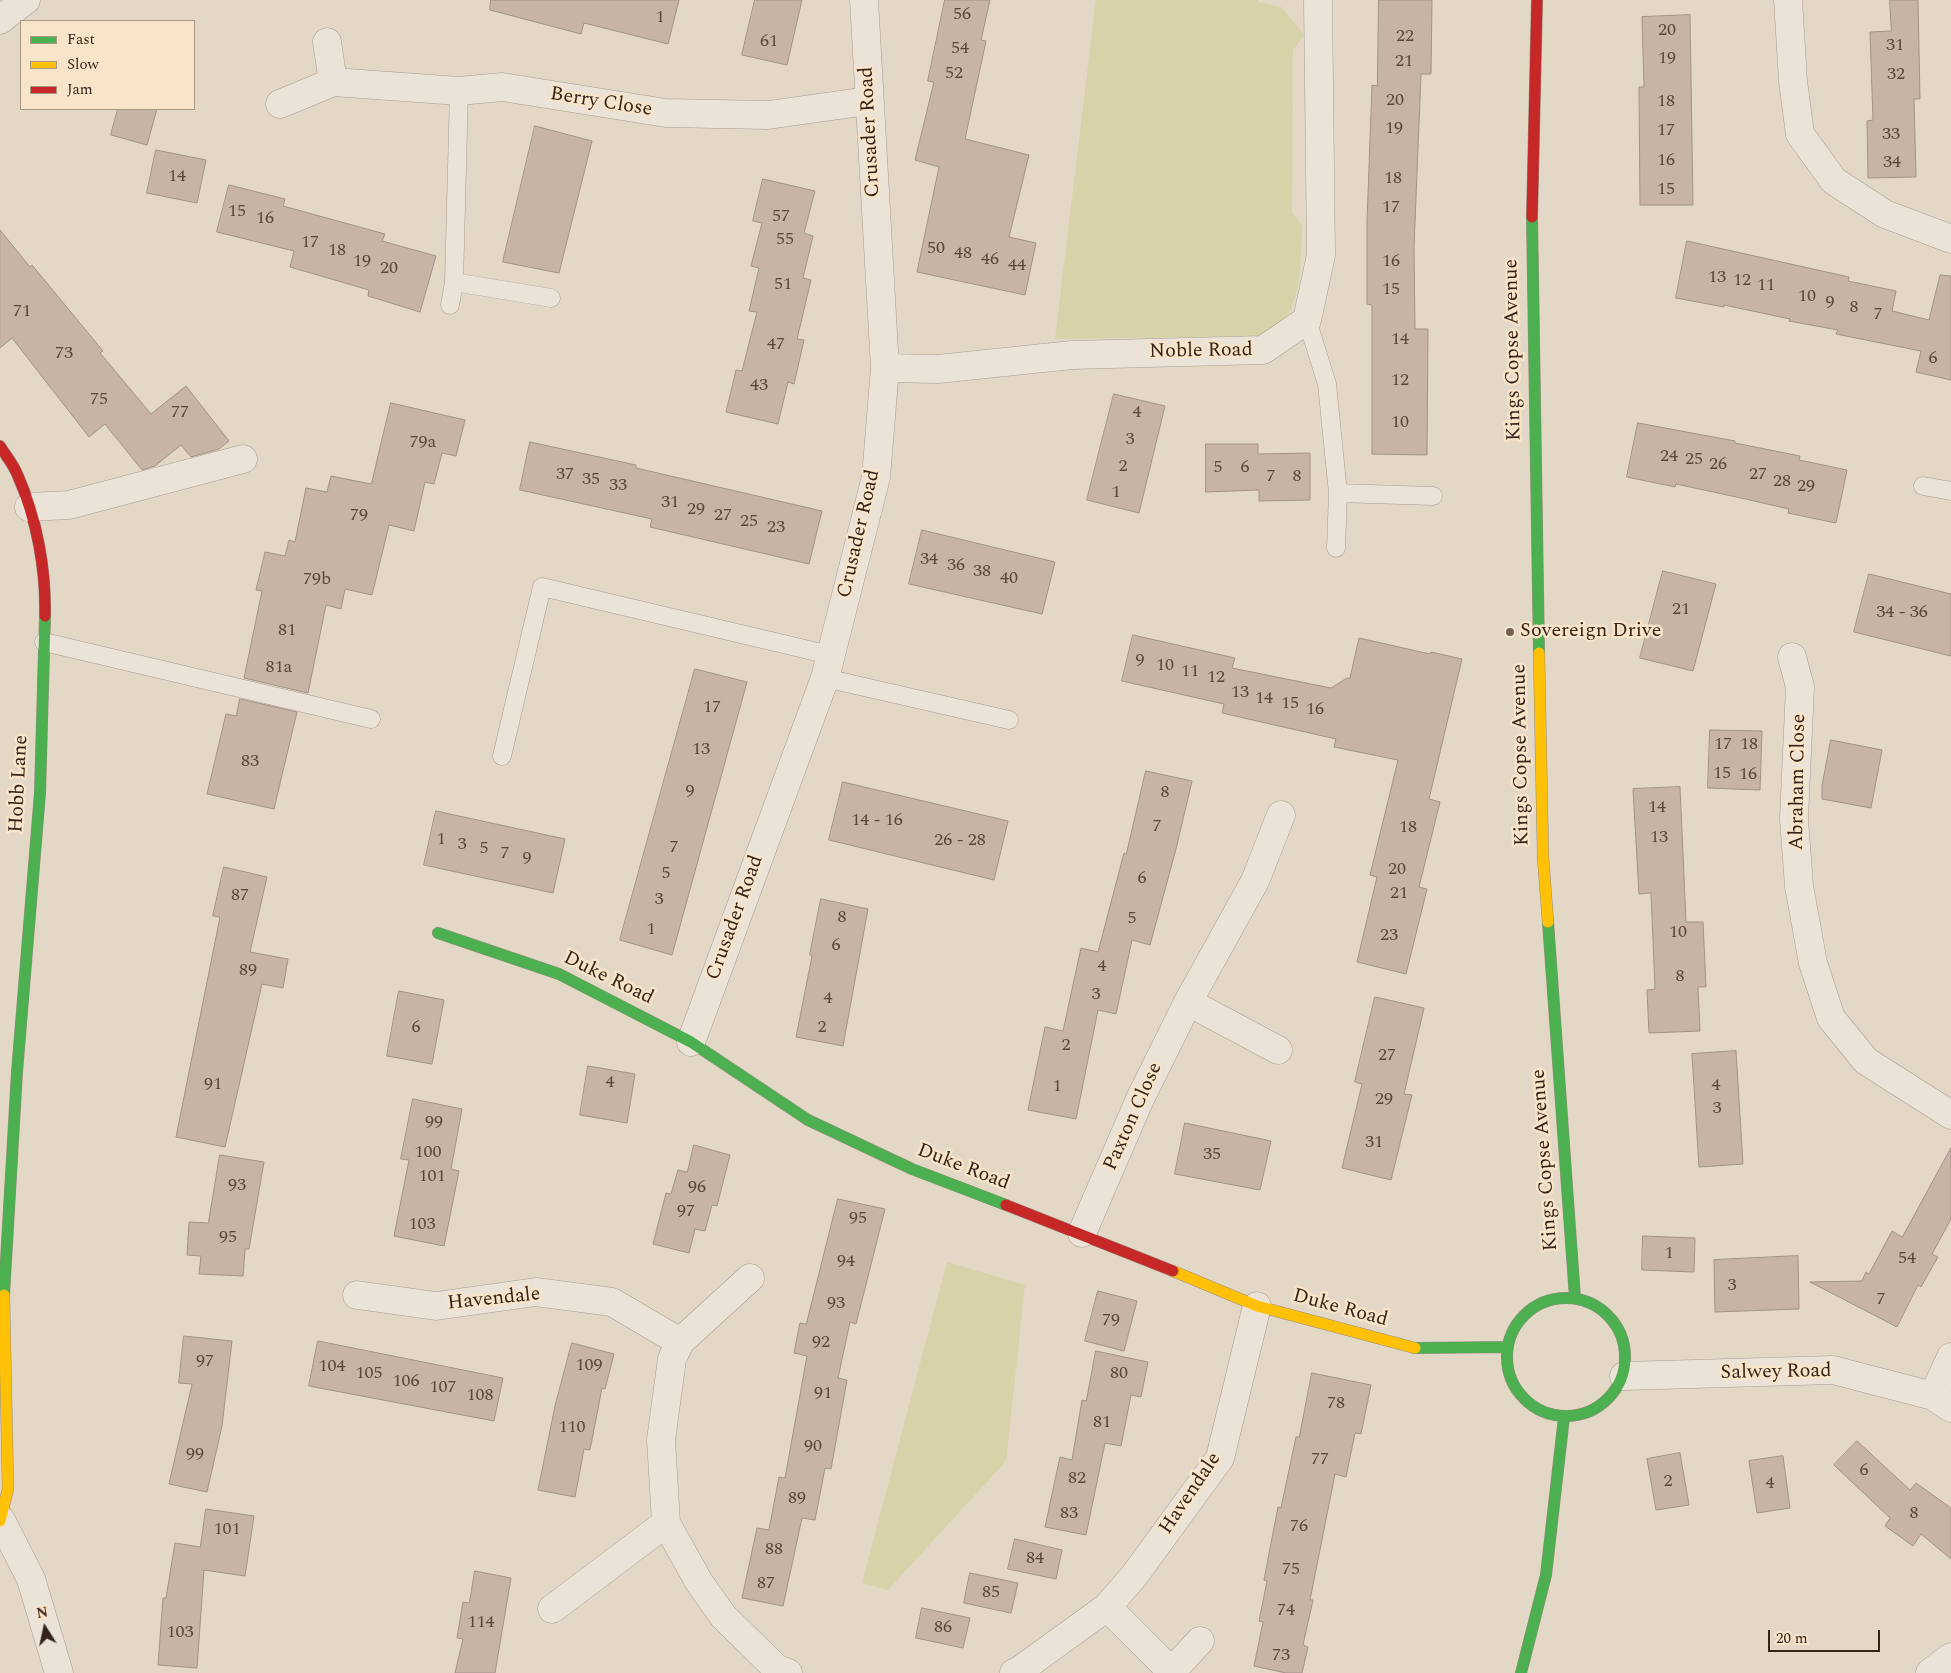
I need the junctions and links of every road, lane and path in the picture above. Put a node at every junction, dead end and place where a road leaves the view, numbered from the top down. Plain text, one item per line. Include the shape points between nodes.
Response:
1 (26, 0) edge
2 (864, 0) edge
3 (1318, 0) edge
4 (1537, 0) edge
5 (1788, 0) edge
6 (0, 20) edge
7 (327, 42) dead end
8 (333, 82) junction
9 (459, 91) junction
10 (868, 101) junction
11 (280, 104) dead end
12 (1951, 239) edge
13 (454, 282) junction
14 (551, 298) dead end
15 (450, 305) dead end
16 (1307, 320) junction
17 (885, 368) junction
18 (0, 446) edge
19 (243, 459) dead end
20 (1923, 486) dead end
21 (1951, 491) edge
22 (1338, 493) junction
23 (1433, 496) dead end
24 (28, 507) junction
25 (1336, 548) dead end
26 (44, 642) junction
27 (1792, 657) dead end
28 (828, 666) junction
29 (371, 719) dead end
30 (1009, 720) dead end
31 (502, 756) dead end
32 (1281, 816) dead end
33 (438, 933) dead end
34 (1188, 1002) junction
35 (690, 1042) junction
36 (1278, 1050) dead end
37 (1951, 1115) edge
38 (1082, 1233) junction
39 (750, 1278) dead end
40 (357, 1295) dead end
41 (1575, 1298) junction
42 (1257, 1306) junction
43 (680, 1342) junction
44 (1507, 1347) junction
45 (1951, 1357) edge
46 (1624, 1376) junction
47 (1942, 1402) edge
48 (1564, 1417) junction
49 (0, 1520) edge
50 (666, 1523) junction
51 (1107, 1607) junction
52 (552, 1609) dead end
53 (1200, 1641) dead end
54 (1951, 1657) edge
55 (1172, 1672) edge
56 (59, 1673) edge
57 (788, 1673) edge
58 (1014, 1673) edge
59 (1521, 1673) edge
60 (1930, 1673) edge

1 - 6 street
2 - 10 street, Crusader Road
3 - 16 street via 1321,255
4 - 41 street, Kings Copse Avenue via 1531,262 1542,857
5 - 12 street via 1800,134 1834,181 1885,214
7 - 8 street
8 - 9 street, Berry Close
8 - 11 street, Berry Close
9 - 10 street, Berry Close via 502,88 666,113 768,115
9 - 13 lane
10 - 17 street, Crusader Road
13 - 14 lane
13 - 15 lane
16 - 17 street, Noble Road via 1263,350 1072,355 938,369
16 - 22 lane via 1327,384
17 - 28 street, Crusader Road via 876,476
18 - 24 street, Hobb Lane via 18,475
19 - 24 street via 69,505
20 - 21 lane
22 - 23 lane
22 - 25 lane
24 - 26 street, Hobb Lane via 36,529 45,598
26 - 29 lane
26 - 49 street, Hobb Lane via 40,793 16,1072 4,1294 8,1488
27 - 37 street, Abraham Close via 1800,687 1794,819 1799,886 1812,963 1831,1018 1866,1061
28 - 30 lane
28 - 31 lane via 542,587
28 - 35 street, Crusader Road
32 - 34 street, Paxton Close via 1255,881
33 - 35 street, Duke Road via 559,974
34 - 36 street
34 - 38 street, Paxton Close via 1140,1099
35 - 38 street, Duke Road via 808,1120 912,1170
38 - 42 street, Duke Road
39 - 43 street
40 - 43 street, Havendale via 436,1306 536,1292 612,1302
41 - 44 street via 1545,1301 1527,1312 1514,1328
41 - 46 street via 1595,1304 1611,1317 1622,1335 1626,1356
42 - 44 street, Duke Road via 1420,1349
42 - 51 street, Havendale via 1220,1458 1134,1576
43 - 50 street via 672,1359 661,1440
44 - 48 street via 1507,1366 1513,1386 1526,1402 1544,1413
45 - 47 street
46 - 47 street, Salwey Road via 1833,1370
46 - 48 street via 1604,1404 1586,1414
48 - 59 street via 1546,1575
49 - 56 street via 31,1579
50 - 52 street
50 - 57 street via 699,1582 724,1616 776,1669
51 - 55 street
51 - 58 street, Havendale
53 - 55 street
54 - 60 street

